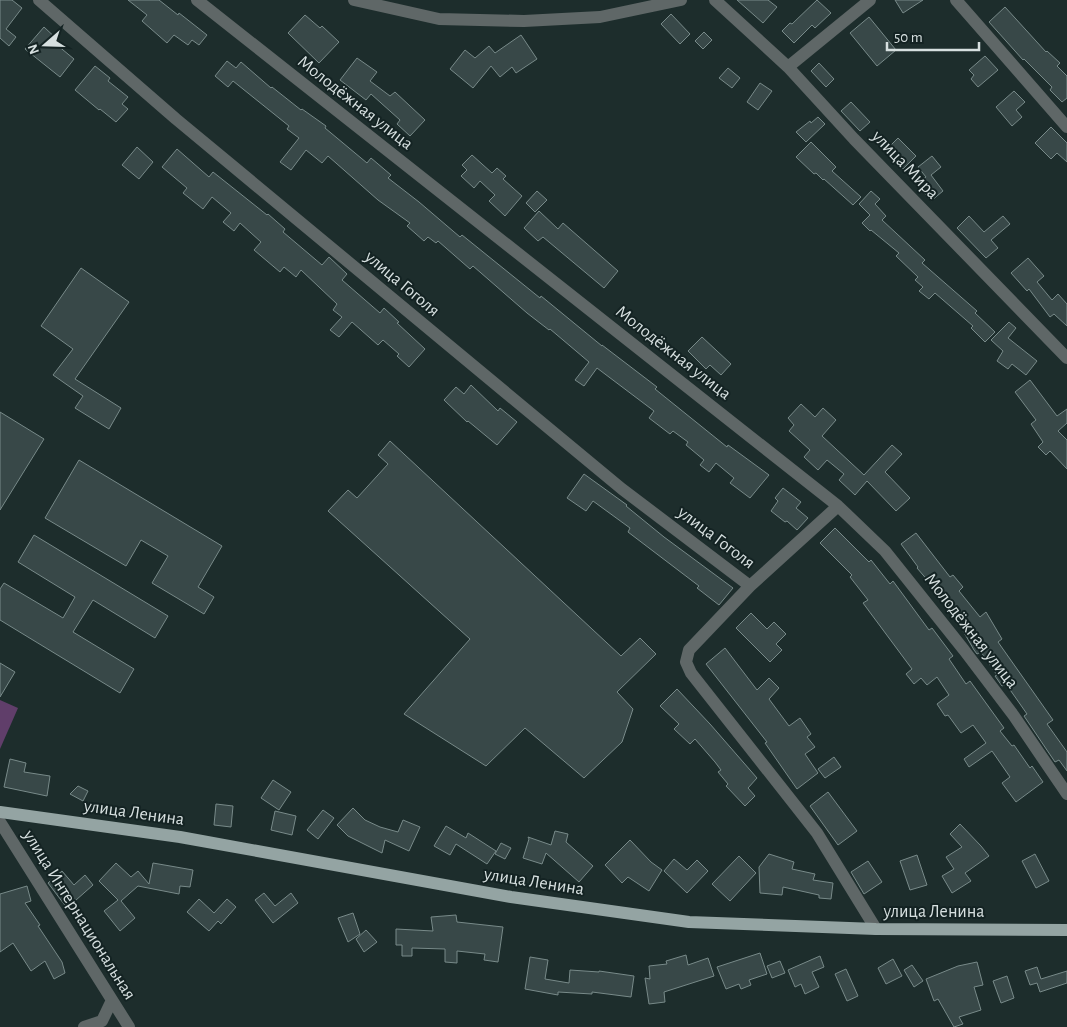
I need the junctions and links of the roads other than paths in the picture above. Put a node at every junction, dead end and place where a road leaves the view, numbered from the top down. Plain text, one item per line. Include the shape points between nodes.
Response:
1 (38, 0) edge
2 (197, 0) edge
3 (354, 0) edge
4 (681, 0) edge
5 (715, 0) edge
6 (870, 0) edge
7 (956, 0) edge
8 (788, 67) junction
9 (1067, 127) edge
10 (1067, 358) edge
11 (838, 506) junction
12 (750, 586) junction
13 (1067, 794) edge
14 (0, 812) edge
15 (0, 822) edge
16 (876, 929) junction
17 (1067, 930) edge
18 (112, 1000) junction
19 (84, 1027) edge
20 (129, 1027) edge

1 - 12 street, улица Гоголя via 176,119 607,477
2 - 11 street, Молодёжная улица
3 - 4 street via 439,19 524,21 600,17
5 - 8 street, улица Мира
6 - 8 street
7 - 9 street
8 - 10 street, улица Мира
11 - 12 street
11 - 13 street, Молодёжная улица via 885,551 964,650
12 - 16 street via 690,650 686,662 691,673 817,833
14 - 16 main road, улица Ленина via 180,837 511,897 671,920
15 - 18 street, улица Интернациональная
16 - 17 main road, улица Ленина
18 - 19 street via 102,1021
18 - 20 street, улица Интернациональная

